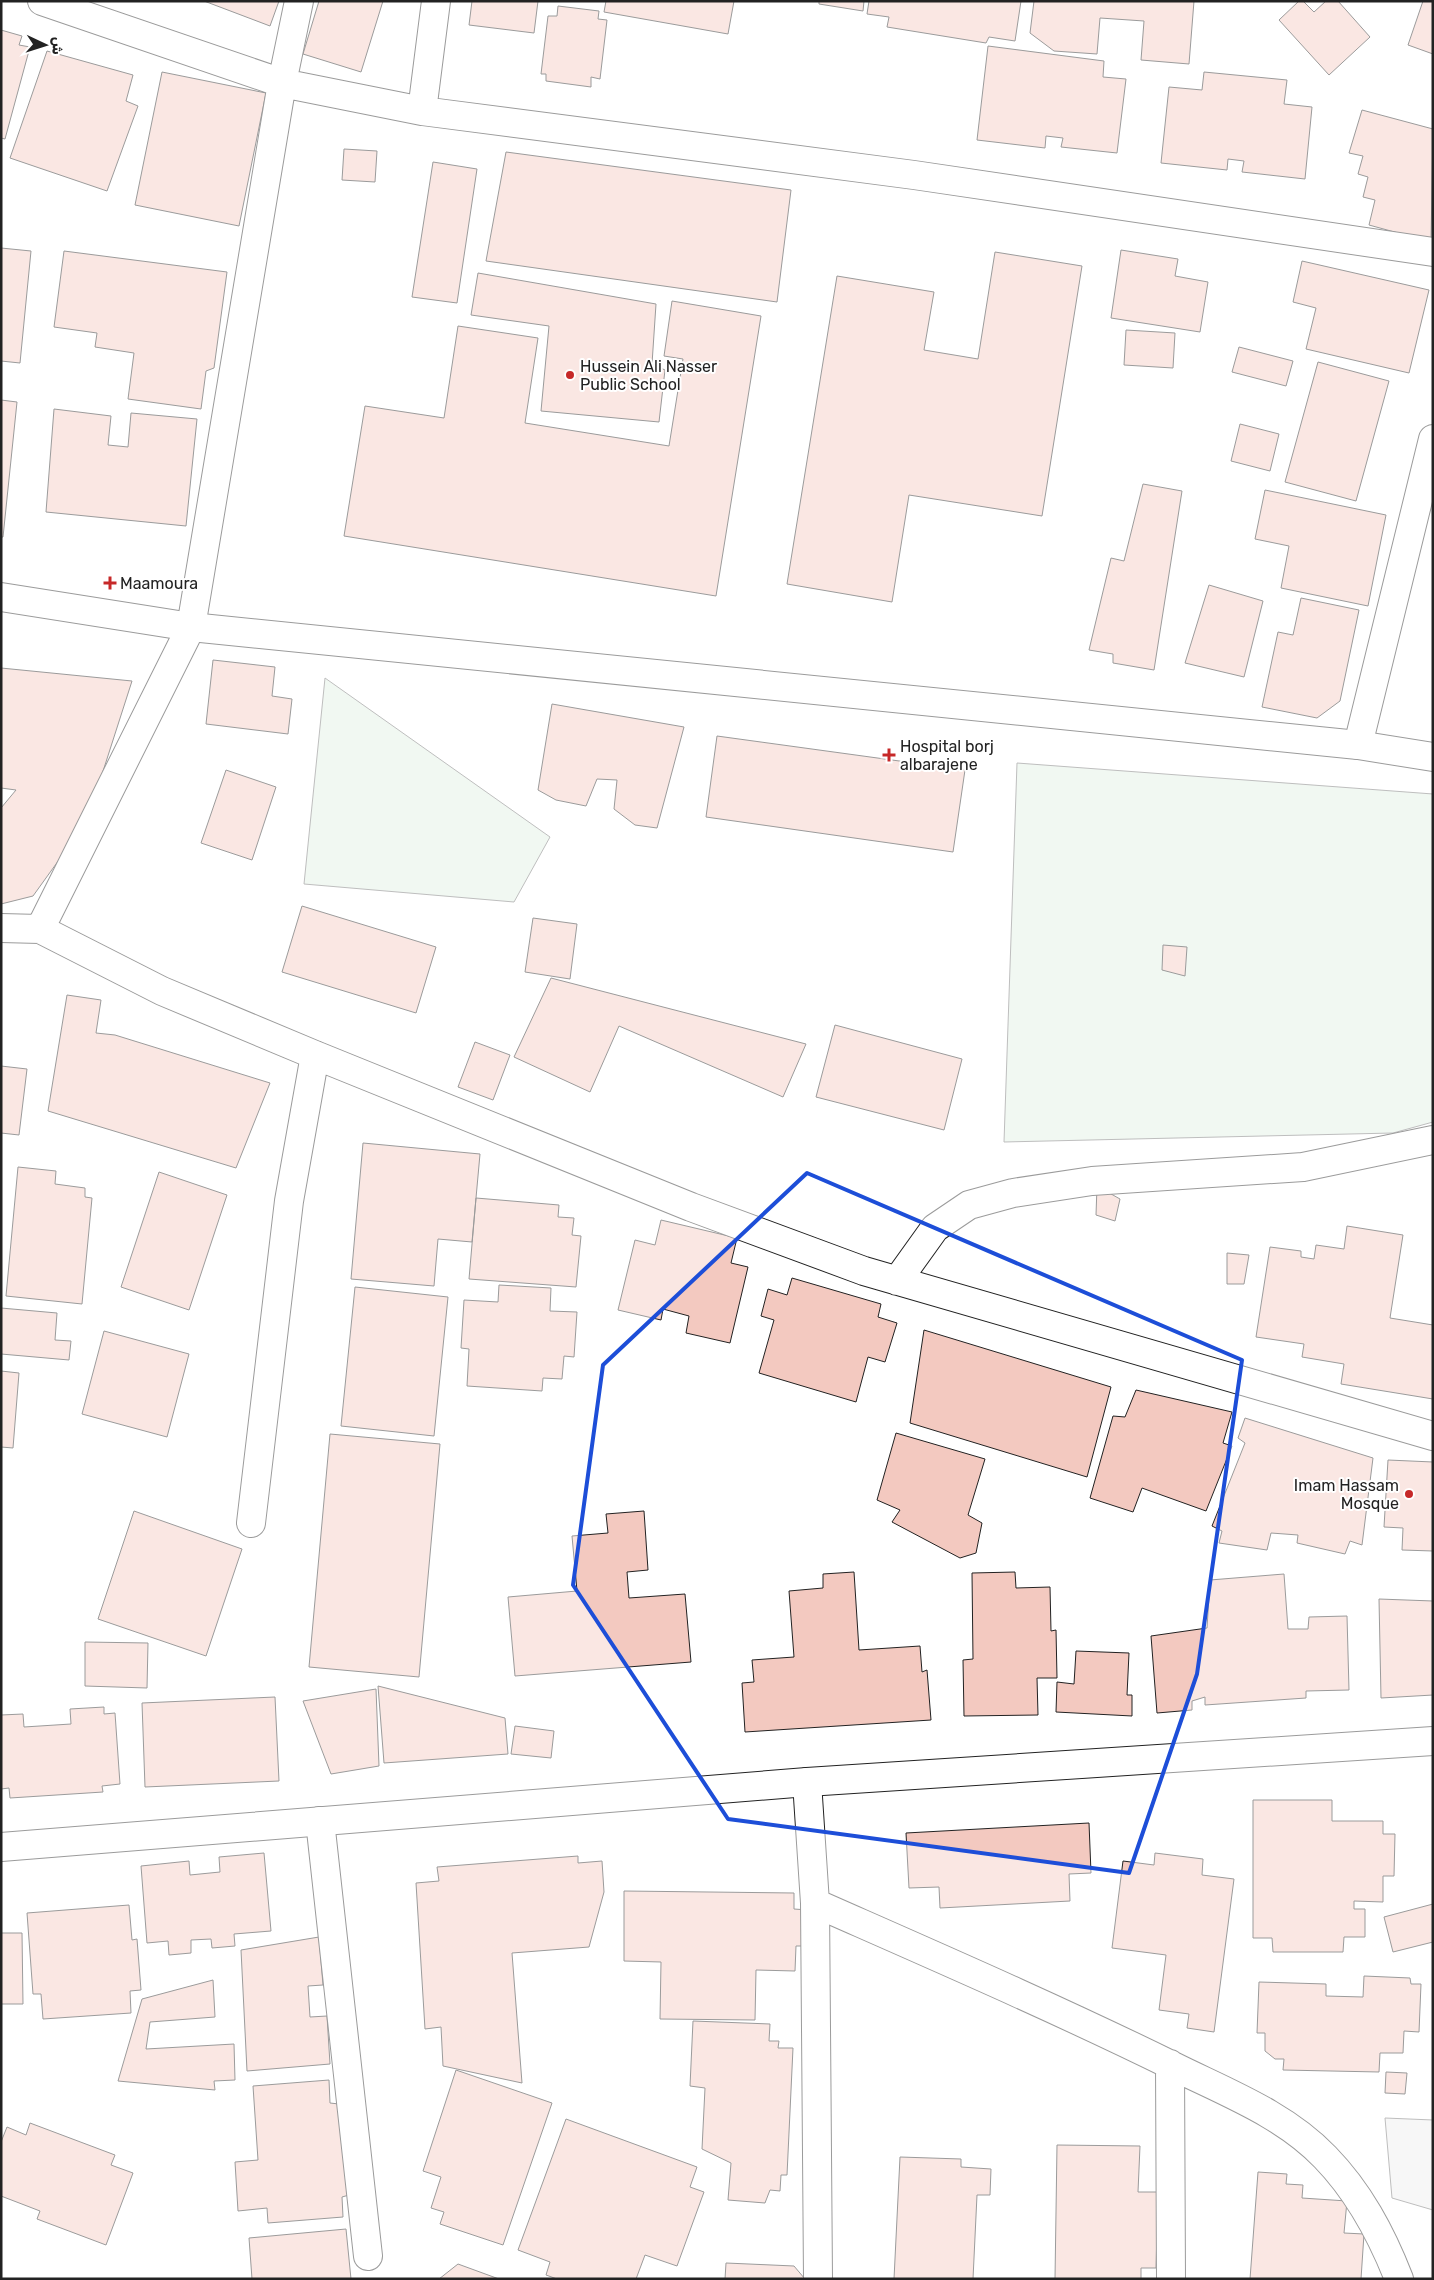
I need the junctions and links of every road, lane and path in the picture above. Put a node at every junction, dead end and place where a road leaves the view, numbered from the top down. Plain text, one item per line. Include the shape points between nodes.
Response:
1 (42, 1) edge
2 (299, 1) edge
3 (436, 1) edge
4 (282, 83) junction
5 (422, 111) junction
6 (1433, 252) edge
7 (1433, 439) edge
8 (1, 597) edge
9 (191, 627) junction
10 (1358, 745) junction
11 (1433, 757) edge
12 (1, 928) edge
13 (40, 929) junction
14 (315, 1055) junction
15 (1433, 1140) edge
16 (897, 1281) junction
17 (1433, 1436) edge
18 (251, 1523) dead end
19 (1433, 1741) edge
20 (807, 1782) junction
21 (320, 1821) junction
22 (1, 1847) edge
23 (815, 1903) junction
24 (1170, 2064) junction
25 (368, 2256) dead end
26 (818, 2279) edge
27 (1170, 2279) edge
28 (1398, 2279) edge

1 - 4 street
2 - 4 street
3 - 5 street
4 - 5 street
4 - 9 street
5 - 6 street via 914,175
7 - 10 street
8 - 9 street
9 - 10 street
9 - 13 street
10 - 11 street
12 - 13 street
13 - 14 street via 162,991
14 - 16 street via 691,1207 864,1272
14 - 18 street via 289,1201
15 - 16 street via 1303,1167 1092,1181 995,1198 969,1205 935,1228
16 - 17 street
19 - 20 street
20 - 21 street
20 - 23 street
21 - 22 street
21 - 25 street
23 - 24 street via 1106,2032
23 - 26 street
24 - 27 street
24 - 28 street via 1280,2120 1324,2156 1359,2198 1385,2244

